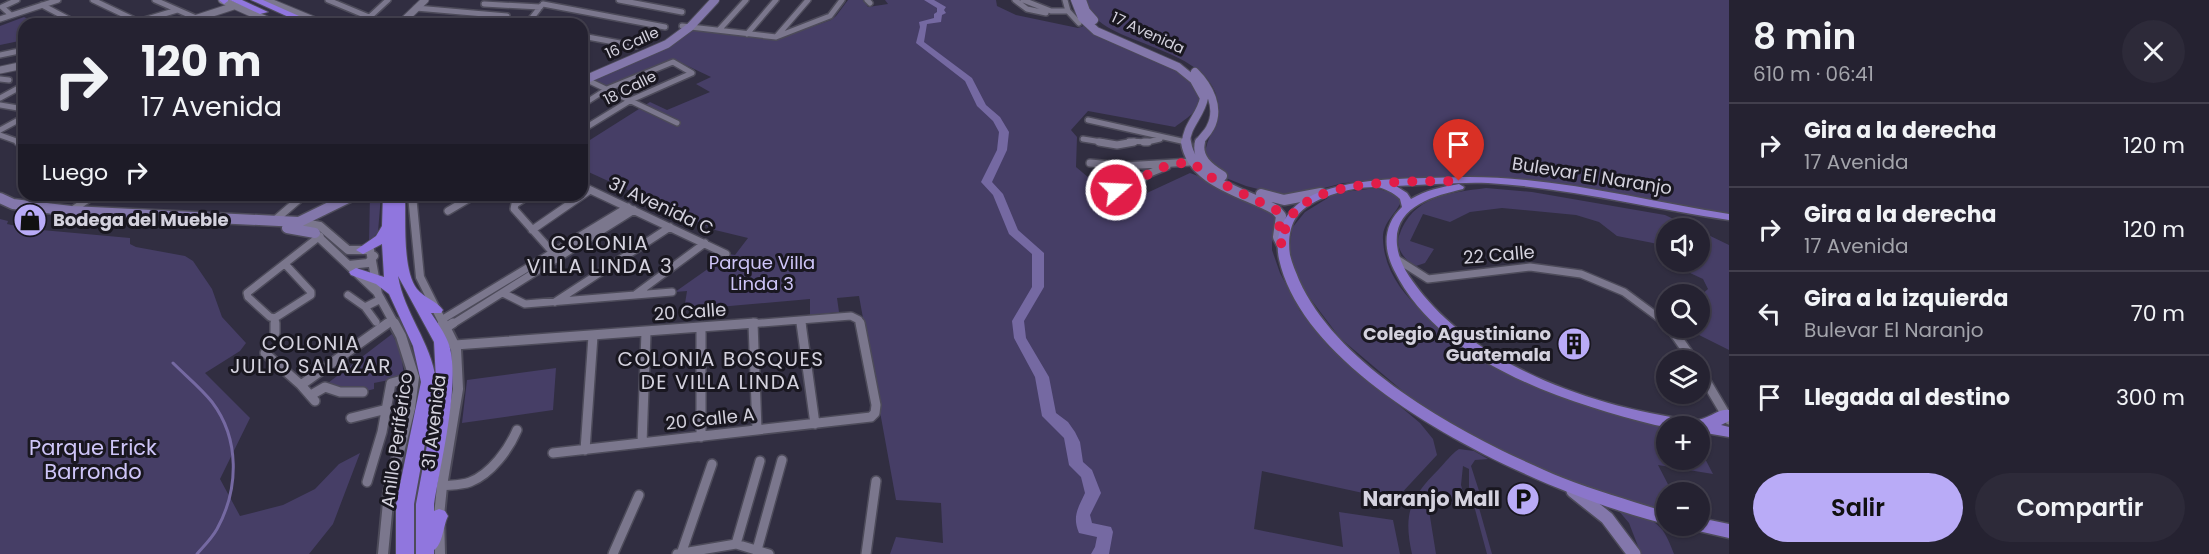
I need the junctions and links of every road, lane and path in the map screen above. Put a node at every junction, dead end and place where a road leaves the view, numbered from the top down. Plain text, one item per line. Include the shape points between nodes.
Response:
1 (17, 0) edge
2 (58, 0) edge
3 (93, 0) edge
4 (155, 0) edge
5 (255, 0) edge
6 (266, 0) edge
7 (328, 0) edge
8 (351, 0) edge
9 (388, 0) edge
10 (425, 0) edge
11 (619, 0) edge
12 (658, 0) edge
13 (708, 0) edge
14 (716, 0) edge
15 (746, 0) edge
16 (776, 0) edge
17 (808, 0) edge
18 (842, 0) edge
19 (1015, 0) edge
20 (1023, 0) edge
21 (1065, 0) edge
22 (1075, 0) edge
23 (1082, 0) edge
24 (229, 2) edge
25 (484, 4) dead end
26 (543, 4) edge
27 (42, 5) junction
28 (339, 5) junction
29 (652, 5) dead end
30 (416, 8) junction
31 (177, 10) junction
32 (1068, 10) junction
33 (682, 12) dead end
34 (1058, 13) junction
35 (11, 15) junction
36 (507, 16) dead end
37 (369, 17) joint
38 (66, 18) edge
39 (131, 18) edge
40 (152, 18) edge
41 (187, 18) edge
42 (199, 18) edge
43 (263, 18) edge
44 (273, 18) edge
45 (298, 18) edge
46 (308, 18) edge
47 (406, 18) edge
48 (532, 18) edge
49 (0, 19) edge
50 (1079, 23) dead end
51 (686, 26) junction
52 (665, 27) dead end
53 (719, 30) junction
54 (747, 34) junction
55 (776, 37) junction
56 (588, 38) edge
57 (636, 46) dead end
58 (18, 51) edge
59 (0, 55) edge
60 (18, 67) edge
61 (0, 71) edge
62 (588, 77) edge
63 (0, 79) edge
64 (9, 80) dead end
65 (588, 81) edge
66 (18, 88) edge
67 (607, 89) junction
68 (0, 98) edge
69 (631, 100) junction
70 (588, 101) edge
71 (0, 105) edge
72 (18, 108) edge
73 (18, 120) edge
74 (1088, 120) dead end
75 (677, 123) dead end
76 (1191, 124) junction
77 (588, 126) edge
78 (1209, 129) junction
79 (0, 130) edge
80 (0, 135) edge
81 (1083, 139) dead end
82 (1160, 139) junction
83 (18, 142) edge
84 (1186, 142) junction
85 (1191, 162) junction
86 (1090, 164) dead end
87 (1168, 165) junction
88 (1376, 184) junction
89 (590, 190) edge
90 (1116, 190) dead end
91 (1327, 193) junction
92 (0, 198) edge
93 (85, 201) edge
94 (297, 201) edge
95 (343, 201) edge
96 (352, 201) edge
97 (389, 201) edge
98 (399, 201) edge
99 (412, 201) edge
100 (464, 201) edge
101 (520, 201) edge
102 (574, 201) edge
103 (461, 203) joint
104 (1407, 207) junction
105 (631, 209) junction
106 (71, 211) junction
107 (448, 211) dead end
108 (332, 212) junction
109 (1729, 217) edge
110 (273, 223) junction
111 (304, 223) junction
112 (390, 224) junction
113 (1729, 224) edge
114 (670, 227) junction
115 (532, 230) junction
116 (318, 232) junction
117 (705, 243) junction
118 (1282, 245) junction
119 (368, 253) junction
120 (726, 254) dead end
121 (556, 255) junction
122 (1395, 258) junction
123 (285, 264) junction
124 (352, 269) junction
125 (375, 279) junction
126 (1428, 279) junction
127 (672, 292) dead end
128 (1413, 292) junction
129 (503, 293) junction
130 (391, 294) junction
131 (348, 295) dead end
132 (634, 296) junction
133 (554, 303) junction
134 (366, 307) junction
135 (1656, 316) edge
136 (275, 318) junction
137 (442, 319) junction
138 (392, 320) junction
139 (801, 320) junction
140 (376, 322) dead end
141 (753, 323) junction
142 (701, 327) junction
143 (646, 332) junction
144 (275, 333) dead end
145 (593, 336) junction
146 (455, 347) junction
147 (266, 353) dead end
148 (414, 377) junction
149 (301, 385) junction
150 (1710, 387) edge
151 (363, 392) dead end
152 (387, 409) junction
153 (871, 417) joint
154 (1728, 417) edge
155 (351, 418) dead end
156 (1656, 420) edge
157 (1710, 423) edge
158 (815, 424) junction
159 (1710, 429) edge
160 (517, 430) dead end
161 (757, 430) junction
162 (1729, 432) edge
163 (701, 437) junction
164 (642, 443) junction
165 (585, 450) junction
166 (553, 453) dead end
167 (760, 460) dead end
168 (782, 460) dead end
169 (712, 464) dead end
170 (876, 481) dead end
171 (367, 482) dead end
172 (1560, 483) junction
173 (442, 486) junction
174 (639, 495) dead end
175 (1656, 515) edge
176 (439, 516) junction
177 (1710, 527) edge
178 (1729, 531) edge
179 (736, 544) junction
180 (757, 550) junction
181 (383, 554) edge
182 (405, 554) edge
183 (427, 554) edge
184 (440, 554) edge
185 (613, 554) edge
186 (677, 554) edge
187 (681, 554) edge
188 (769, 554) edge
189 (866, 554) edge
190 (1634, 554) edge

1 - 35 street via 2,8
2 - 27 street
3 - 39 street
4 - 31 street
5 - 45 highway
6 - 46 street
7 - 28 street
8 - 28 street
9 - 37 street
10 - 30 street
11 - 33 street
12 - 29 street
13 - 51 main road, 16 Calle
14 - 51 main road, 16 Calle
15 - 53 street
16 - 54 street
17 - 55 street
18 - 55 street via 830,16
19 - 34 street via 1035,12
20 - 34 street
21 - 32 street
22 - 76 main road, 17 Avenida via 1079,14 1093,28 1172,63 1192,78 1204,98 1202,111
23 - 78 main road, 17 Avenida via 1090,16 1106,30 1176,60 1201,77 1214,101
24 - 42 street
24 - 43 street
24 - 44 highway
25 - 26 street
26 - 48 street
26 - 52 street
27 - 35 street
27 - 38 street
28 - 37 street
30 - 36 street
30 - 47 street
31 - 40 street
31 - 41 street
32 - 34 street
32 - 50 street
35 - 49 street
51 - 53 street
51 - 62 main road, 16 Calle via 667,44
53 - 54 street
54 - 55 street
56 - 57 street
58 - 59 street
60 - 61 street
63 - 64 street
65 - 67 street
66 - 68 street
67 - 69 street
67 - 69 street, 18 Calle via 673,62 692,73
67 - 70 street
69 - 75 street
69 - 77 street, 18 Calle
71 - 72 street
73 - 79 street
74 - 82 street
76 - 78 main road via 1195,131
76 - 84 main road, 17 Avenida
78 - 91 main road, 17 Avenida via 1199,142 1199,153 1207,166 1229,180 1286,201
80 - 83 street
81 - 82 street via 1117,145
82 - 84 street
84 - 85 main road, 17 Avenida
85 - 87 street
85 - 118 main road via 1215,180 1276,210 1281,216 1278,237
86 - 87 street
87 - 90 street via 1145,176 1143,181
88 - 91 main road, Bulevar El Naranjo
88 - 104 main road via 1401,194
88 - 109 main road, Bulevar El Naranjo via 1507,182
89 - 105 street, 31 Avenida C
91 - 118 main road, Bulevar El Naranjo via 1304,203 1292,216
92 - 106 main road via 13,204
93 - 106 street
94 - 110 street
95 - 111 main road
96 - 108 main road
97 - 112 highway, Anillo Periférico
98 - 130 highway, Anillo Periférico via 402,266
99 - 137 street, 31 Avenida via 417,262 425,291
100 - 103 street
101 - 115 street via 514,209
102 - 115 street
103 - 107 street
104 - 113 main road, Bulevar El Naranjo via 1444,190 1497,186
104 - 122 main road via 1395,220 1391,235
105 - 114 street, 31 Avenida C
105 - 121 street
106 - 110 main road via 204,222
108 - 111 main road
108 - 116 main road via 319,221
110 - 111 main road
110 - 116 main road
111 - 116 street
112 - 119 highway
112 - 130 highway, Anillo Periférico
114 - 117 street, 31 Avenida C
114 - 133 street
115 - 121 street
116 - 119 street via 342,247
116 - 123 street
116 - 124 street
117 - 120 street, 31 Avenida C
117 - 132 street
118 - 172 main road via 1289,273 1305,304 1353,360 1445,426
119 - 124 street via 368,263
119 - 125 street
121 - 129 street
121 - 137 street
122 - 126 street
122 - 128 main road
123 - 136 street via 311,295
123 - 136 street via 247,293
124 - 125 highway
124 - 130 street
125 - 130 highway
126 - 128 street
126 - 135 street, 22 Calle via 1530,267 1561,270 1624,292
127 - 132 street
128 - 156 main road via 1463,339 1534,381 1606,408
129 - 133 street via 525,304
129 - 137 street
130 - 134 street
130 - 137 highway
130 - 138 street
130 - 182 highway, Anillo Periférico via 419,339 429,382 405,504
130 - 183 highway, Anillo Periférico via 441,342 444,361 444,397 424,504
131 - 134 street
132 - 133 street
134 - 140 street
136 - 144 street
137 - 146 street, 31 Avenida
138 - 148 street
138 - 149 street
139 - 141 street, 20 Calle
139 - 153 street, 20 Calle via 857,317 876,405
139 - 158 street
141 - 142 street, 20 Calle
141 - 161 street
142 - 143 street, 20 Calle
142 - 163 street
143 - 145 street, 20 Calle
143 - 164 street
145 - 146 street, 20 Calle
145 - 165 street
146 - 173 street, 31 Avenida via 458,389
147 - 149 street
148 - 152 street via 391,383
148 - 181 street via 389,492
149 - 151 street via 313,398 325,387 340,392
150 - 154 street
152 - 155 street
152 - 171 street
153 - 158 street, 20 Calle A
154 - 157 main road
158 - 161 street, 20 Calle A
159 - 162 main road
160 - 173 street via 504,454 480,477 468,483
161 - 163 street, 20 Calle A
163 - 164 street, 20 Calle A
164 - 165 street, 20 Calle A
165 - 166 street, 20 Calle A
167 - 179 street
168 - 180 street
169 - 187 street
170 - 189 street
172 - 175 main road
172 - 190 main road via 1591,502
173 - 176 street, 31 Avenida
174 - 185 street
176 - 183 highway
176 - 184 street, 31 Avenida
177 - 178 main road
179 - 180 street
179 - 187 street
180 - 188 street
186 - 187 street

